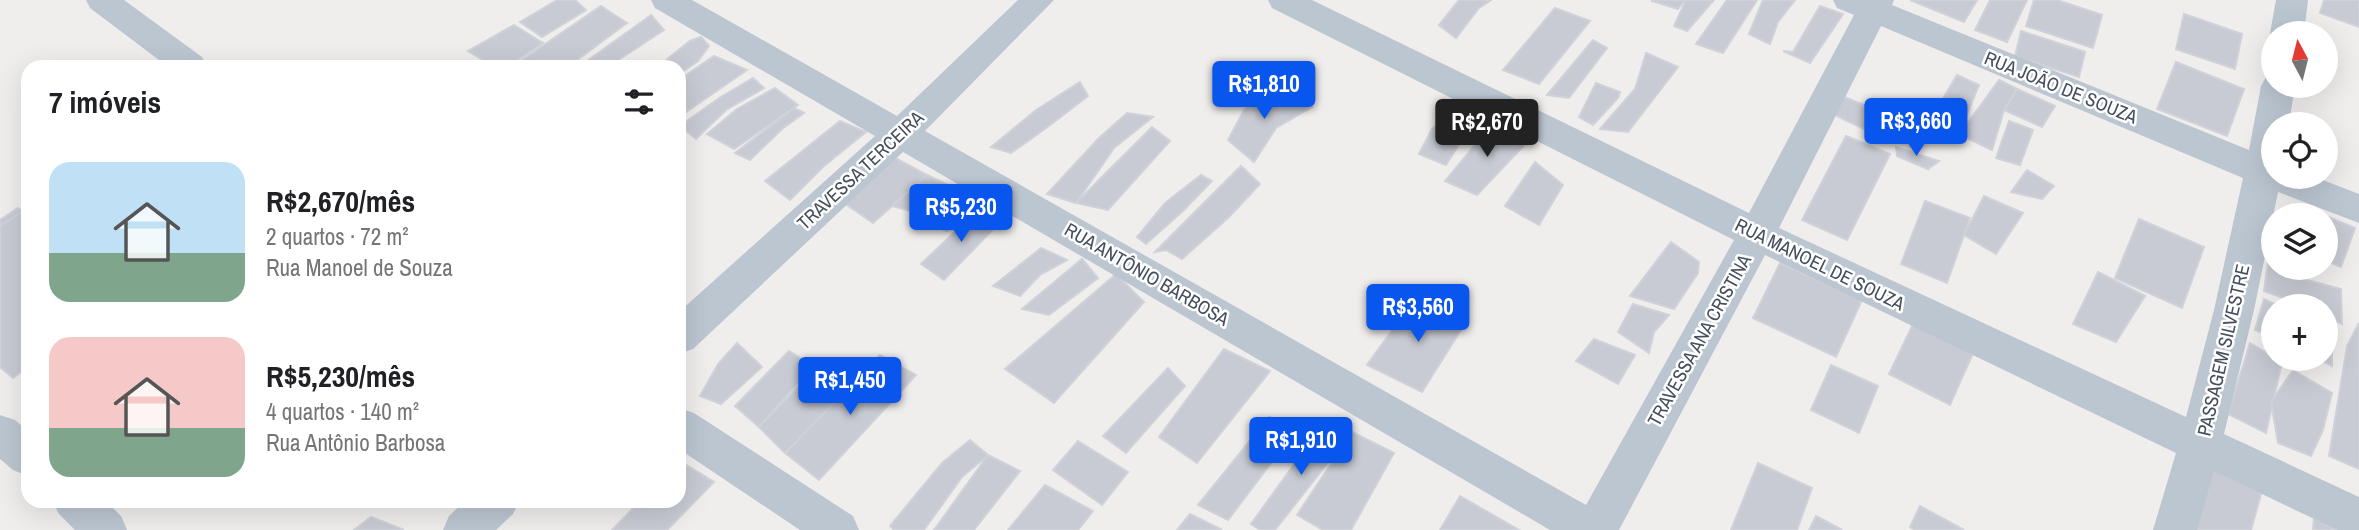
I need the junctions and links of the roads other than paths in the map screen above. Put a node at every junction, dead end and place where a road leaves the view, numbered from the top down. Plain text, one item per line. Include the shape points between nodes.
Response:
1 (102, 0) edge
2 (667, 0) edge
3 (1038, 0) edge
4 (1284, 0) edge
5 (2292, 0) edge
6 (1866, 3) edge
7 (2289, 21) edge
8 (182, 60) edge
9 (901, 133) junction
10 (2261, 169) edge
11 (2268, 189) edge
12 (2309, 189) edge
13 (2359, 209) edge
14 (1757, 234) junction
15 (686, 331) edge
16 (686, 430) edge
17 (0, 433) edge
18 (2200, 446) junction
19 (21, 451) edge
20 (82, 508) edge
21 (489, 508) edge
22 (2359, 520) edge
23 (105, 530) edge
24 (465, 530) edge
25 (837, 530) edge
26 (1590, 530) edge
27 (1596, 530) edge
28 (2175, 530) edge

1 - 8 street
2 - 9 street, RUA ANTÔNIO BARBOSA
3 - 9 street, TRAVESSA TERCEIRA
4 - 14 street, RUA MANOEL DE SOUZA
5 - 7 street
6 - 10 street, RUA JOÃO DE SOUZA
6 - 14 street, TRAVESSA ANA CRISTINA
9 - 15 street, TRAVESSA TERCEIRA
9 - 26 street, RUA ANTÔNIO BARBOSA
11 - 18 street, PASSAGEM SILVESTRE
12 - 13 street, RUA JOÃO DE SOUZA
14 - 18 street, RUA MANOEL DE SOUZA
14 - 27 street, TRAVESSA ANA CRISTINA
16 - 25 street
17 - 19 street
18 - 22 street, RUA MANOEL DE SOUZA
18 - 28 street, PASSAGEM SILVESTRE
20 - 23 street
21 - 24 street

